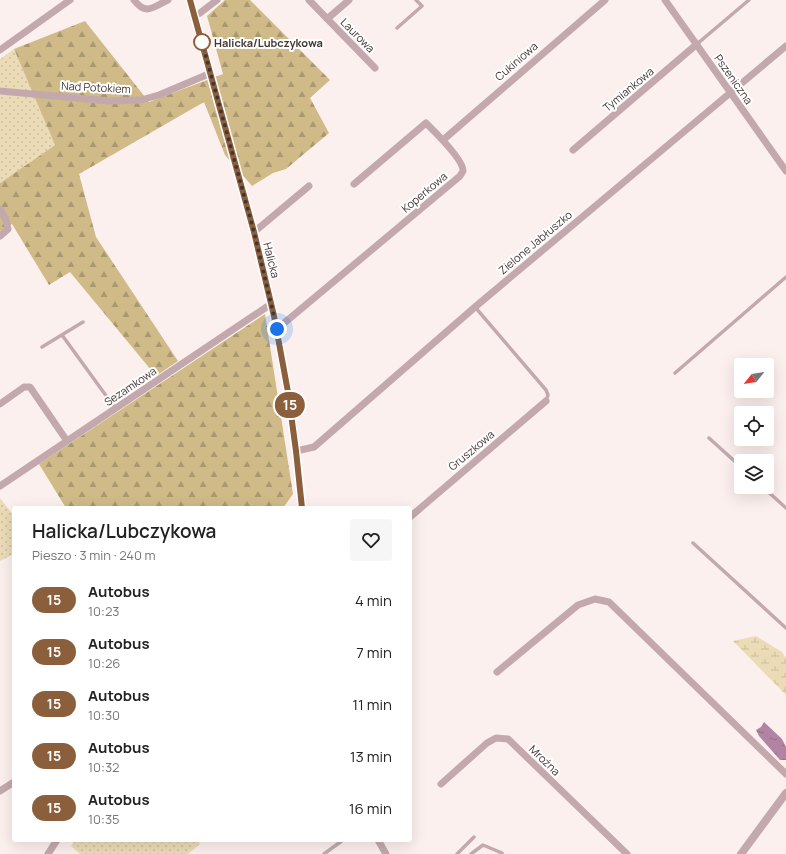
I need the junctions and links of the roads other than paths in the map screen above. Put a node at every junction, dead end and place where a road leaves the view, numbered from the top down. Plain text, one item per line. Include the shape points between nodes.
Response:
1 (70, 0) edge
2 (134, 0) edge
3 (168, 0) edge
4 (190, 0) edge
5 (217, 0) edge
6 (309, 0) edge
7 (349, 0) edge
8 (416, 0) edge
9 (605, 0) edge
10 (664, 0) edge
11 (749, 0) edge
12 (195, 16) junction
13 (327, 19) junction
14 (397, 28) dead end
15 (697, 44) junction
16 (786, 46) edge
17 (0, 50) edge
18 (375, 68) dead end
19 (211, 74) junction
20 (0, 91) edge
21 (729, 93) junction
22 (443, 140) junction
23 (573, 150) dead end
24 (786, 171) edge
25 (354, 184) dead end
26 (309, 186) dead end
27 (0, 209) edge
28 (254, 232) junction
29 (0, 236) edge
30 (786, 277) edge
31 (271, 304) junction
32 (475, 307) junction
33 (83, 322) dead end
34 (277, 329) junction
35 (62, 336) junction
36 (42, 347) dead end
37 (675, 373) dead end
38 (546, 401) joint
39 (0, 404) edge
40 (115, 408) junction
41 (709, 438) dead end
42 (67, 441) junction
43 (296, 451) junction
44 (734, 461) edge
45 (0, 486) edge
46 (771, 494) edge
47 (302, 506) edge
48 (786, 508) edge
49 (412, 515) edge
50 (693, 543) dead end
51 (786, 628) edge
52 (497, 672) dead end
53 (786, 774) edge
54 (12, 783) edge
55 (441, 784) dead end
56 (0, 791) edge
57 (786, 793) edge
58 (474, 837) dead end
59 (56, 842) edge
60 (339, 842) edge
61 (379, 842) edge
62 (502, 853) edge
63 (48, 854) edge
64 (324, 854) edge
65 (386, 854) edge
66 (457, 854) edge
67 (471, 854) edge
68 (628, 854) edge
69 (741, 854) edge

1 - 17 street
2 - 3 street via 144,9 150,9
4 - 12 street, Halicka
5 - 12 street
6 - 13 street, Laurowa
7 - 13 street
8 - 14 lane via 422,6
9 - 22 street, Cukiniowa
10 - 15 street, Pszeniczna
11 - 15 lane
12 - 19 street, Halicka
13 - 18 street, Laurowa
15 - 21 street, Pszeniczna
15 - 23 street, Tymiankowa
16 - 21 street, Zielone Jabłuszko
19 - 20 street, Nad Potokiem via 141,100 109,101
19 - 28 street, Halicka
21 - 24 street, Pszeniczna
21 - 32 street, Zielone Jabłuszko
22 - 25 street, Koperkowa via 426,123
22 - 34 street, Koperkowa via 461,163 463,170 460,176
26 - 28 street
27 - 29 street via 8,230
28 - 31 street, Halicka
30 - 37 lane
31 - 34 street, Halicka
31 - 40 street, Sezamkowa
32 - 38 lane via 546,390
32 - 43 street, Zielone Jabłuszko via 314,446
33 - 35 lane
34 - 43 street, Halicka
35 - 36 lane
35 - 40 lane
38 - 49 street, Gruszkowa
39 - 42 street via 24,387 30,387
40 - 42 street, Sezamkowa
41 - 44 lane
42 - 45 street, Sezamkowa
43 - 47 street, Halicka
46 - 48 lane
50 - 51 lane
52 - 53 street via 578,606 595,599 609,602
54 - 56 street
55 - 68 street, Mroźna via 487,743 496,738 508,739
57 - 69 street
58 - 66 lane
59 - 63 street
60 - 64 lane
61 - 65 street
62 - 67 lane via 483,845

